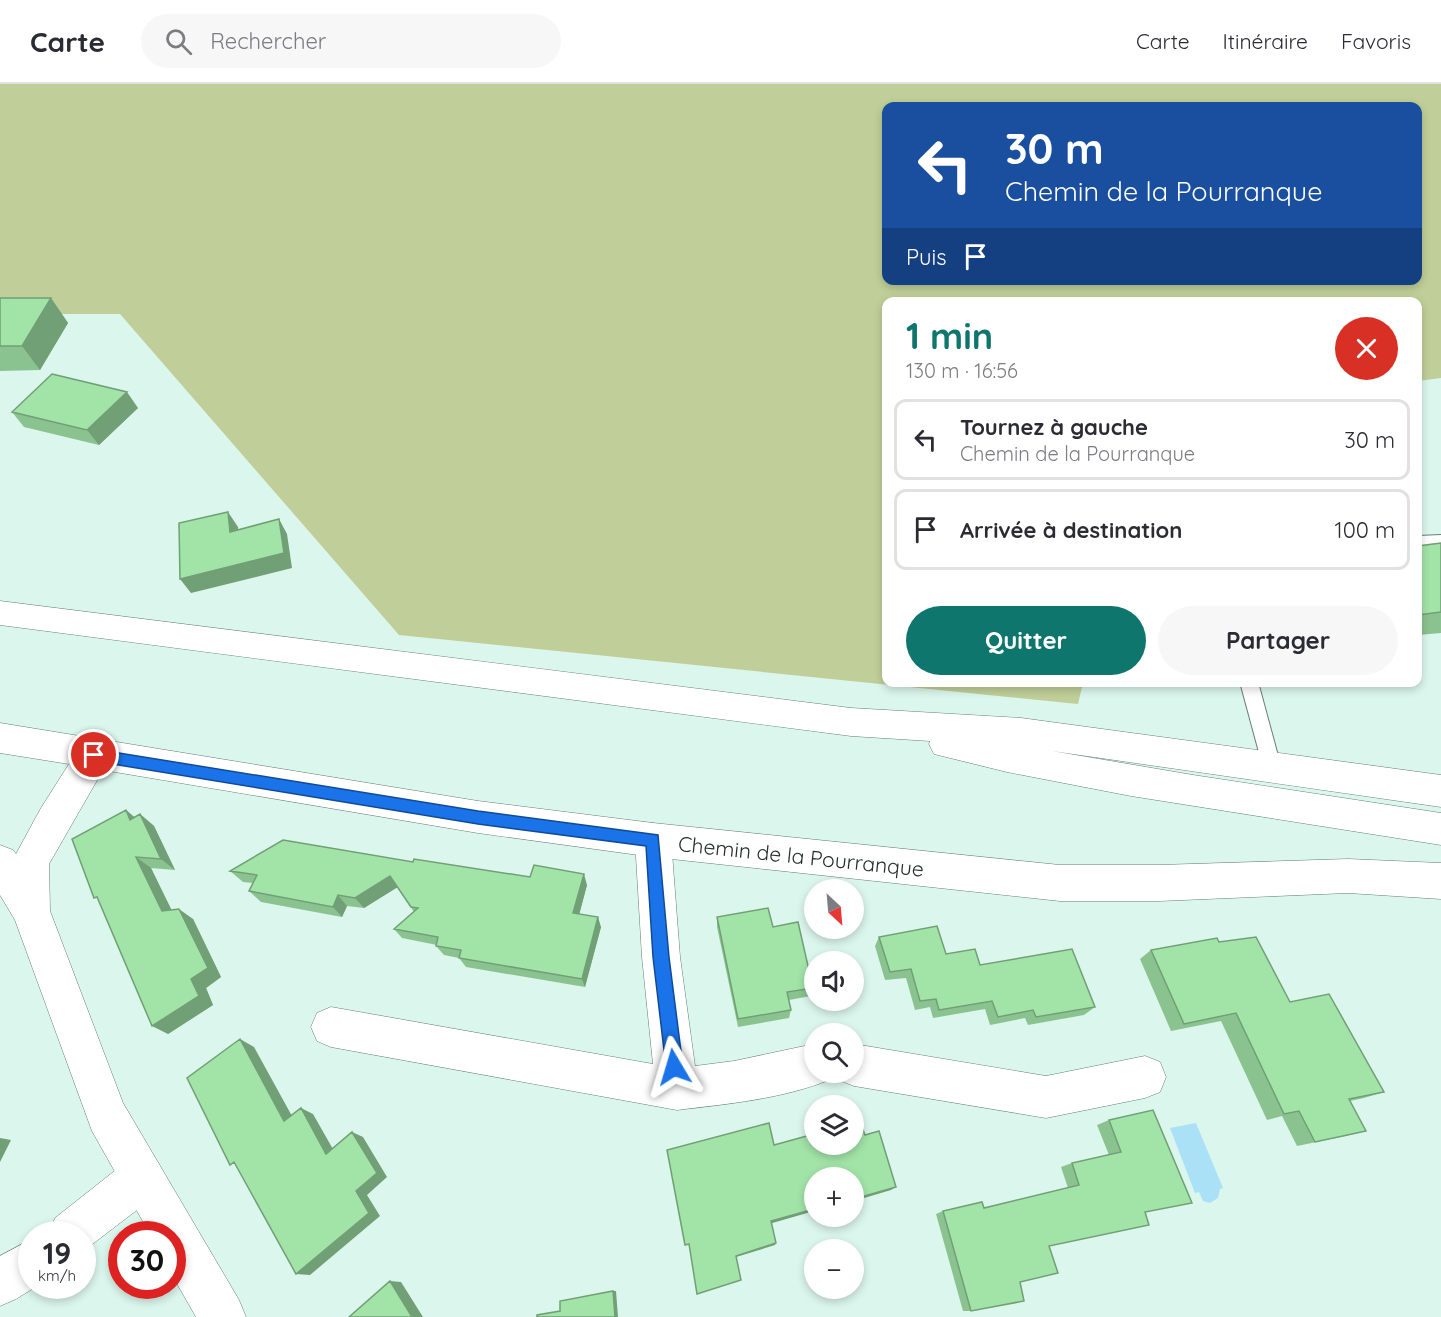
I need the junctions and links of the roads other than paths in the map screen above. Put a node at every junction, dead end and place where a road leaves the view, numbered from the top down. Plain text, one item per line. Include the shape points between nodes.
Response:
1 (1441, 541) edge
2 (1422, 542) edge
3 (0, 613) edge
4 (1250, 687) edge
5 (851, 722) junction
6 (2, 742) edge
7 (94, 755) junction
8 (1272, 767) junction
9 (1441, 791) edge
10 (1441, 829) edge
11 (653, 840) junction
12 (0, 862) edge
13 (1441, 881) edge
14 (31, 911) junction
15 (331, 1027) dead end
16 (804, 1067) edge
17 (864, 1067) edge
18 (1145, 1077) dead end
19 (677, 1089) junction
20 (142, 1178) junction
21 (87, 1221) edge
22 (18, 1271) edge
23 (0, 1283) edge
24 (222, 1317) edge

1 - 2 lane
3 - 5 street
4 - 8 lane
5 - 8 street via 1021,732
5 - 10 street via 1040,764
6 - 7 street, Chemin de la Pourranque
7 - 11 street, Chemin de la Pourranque via 478,817
7 - 14 street via 31,862
8 - 9 street
11 - 13 street, Chemin de la Pourranque via 1060,884 1348,876
11 - 19 street via 661,957
12 - 14 street
14 - 20 street via 107,1116
15 - 19 street
16 - 19 street
17 - 18 street via 1046,1097
20 - 21 street
20 - 24 street
22 - 23 street

